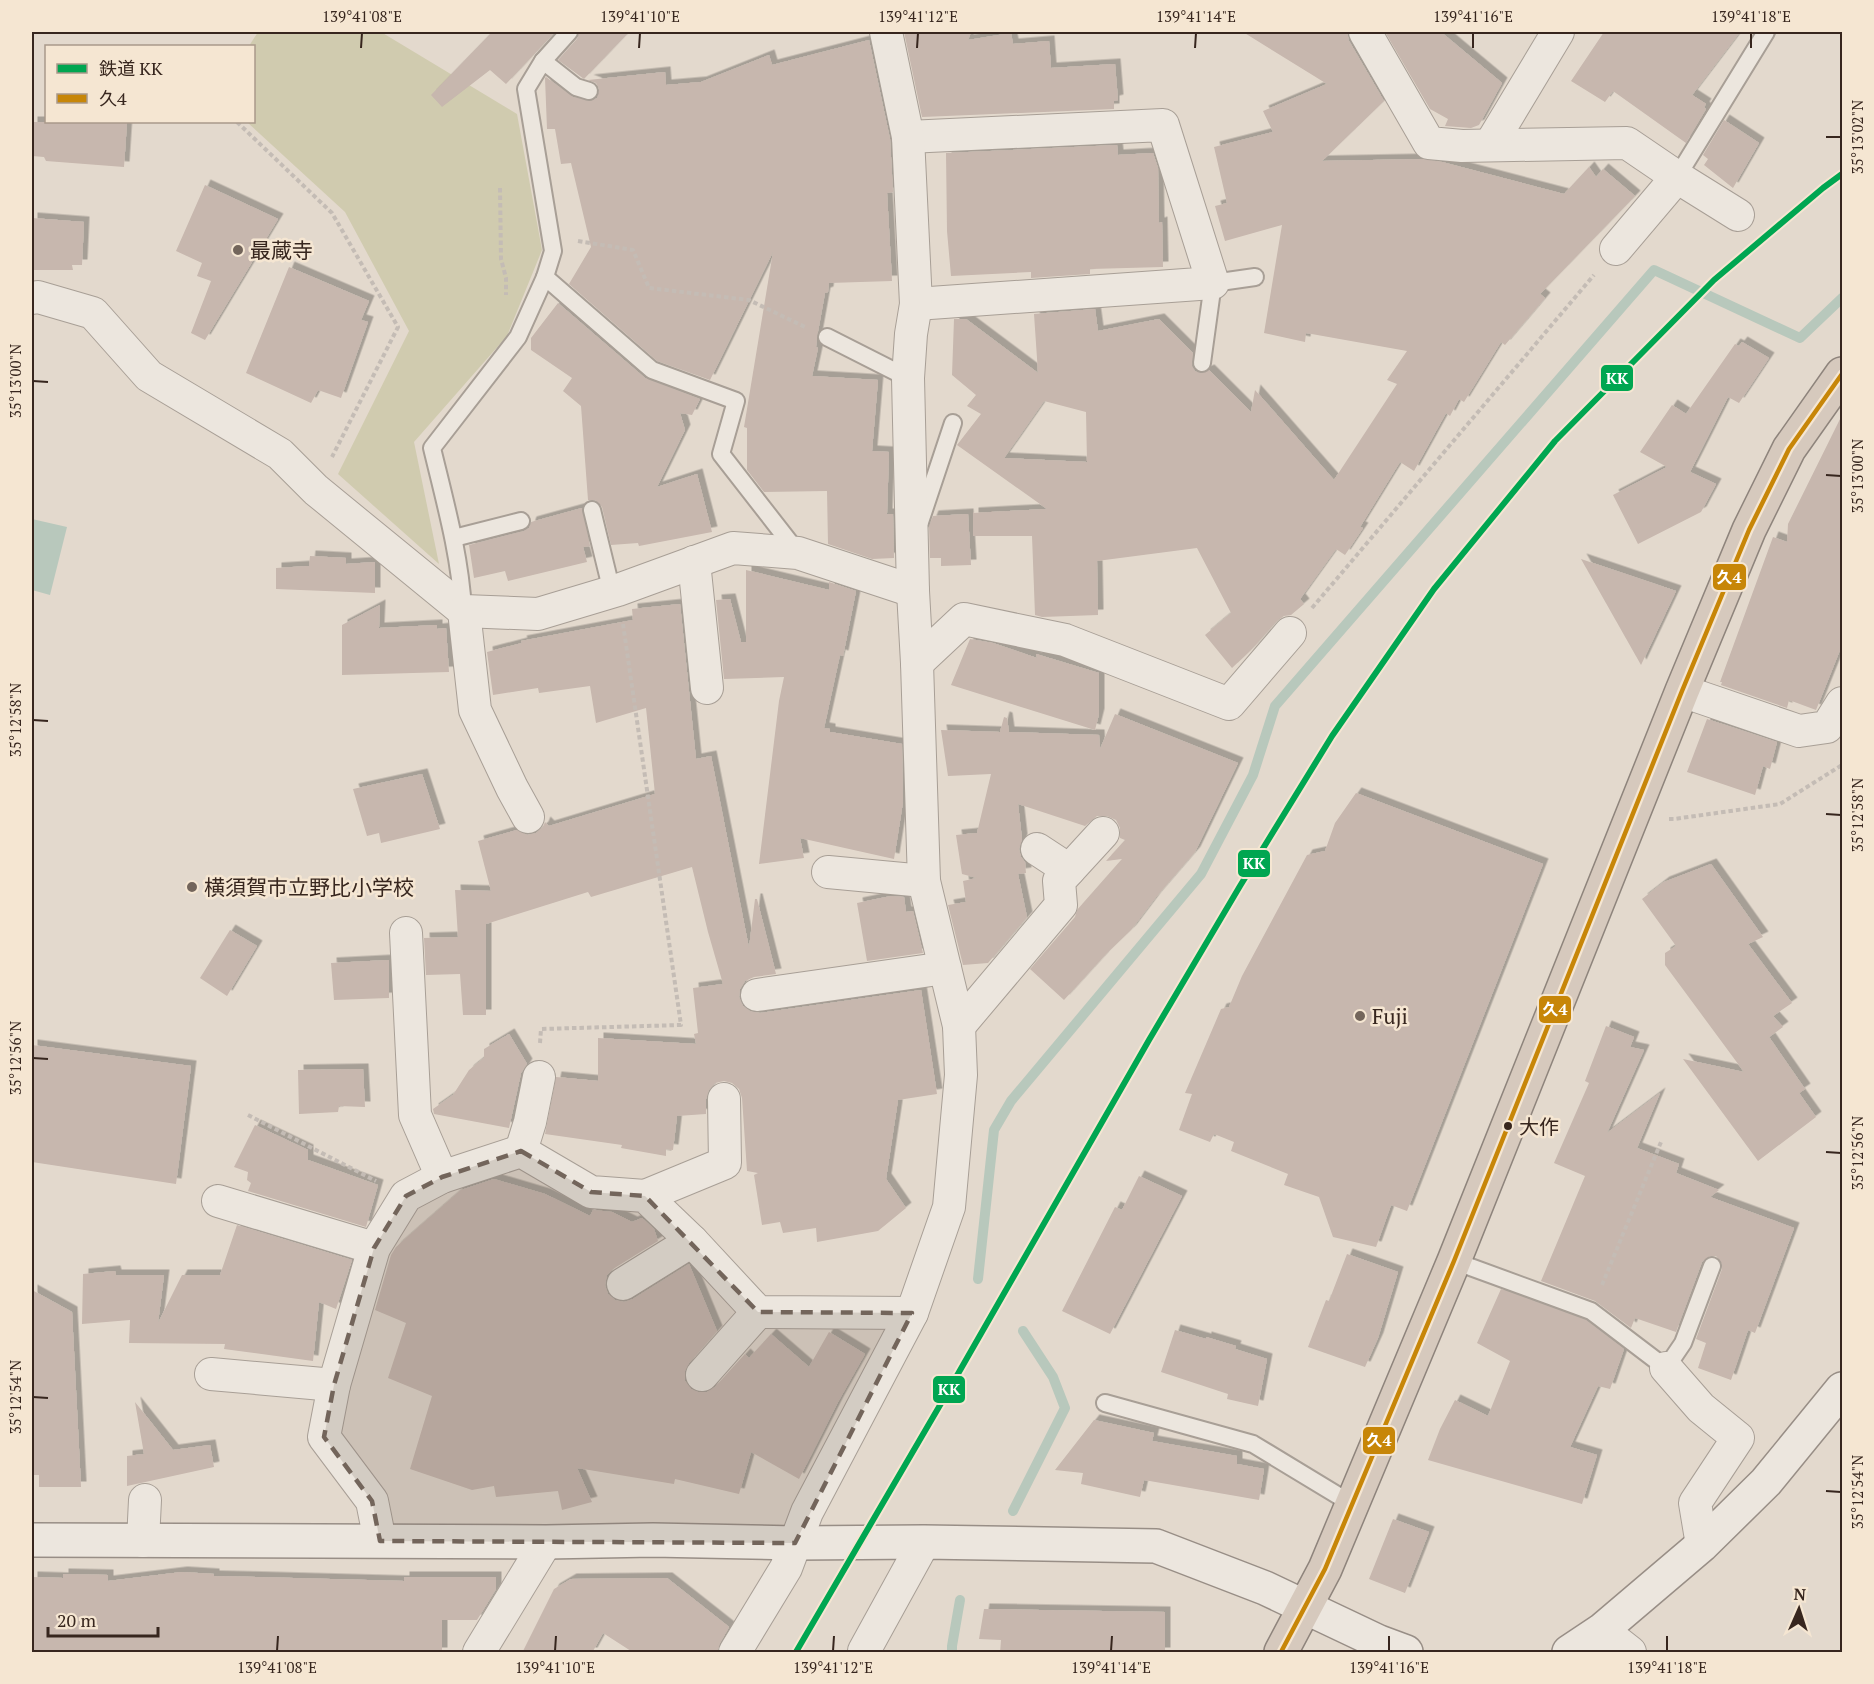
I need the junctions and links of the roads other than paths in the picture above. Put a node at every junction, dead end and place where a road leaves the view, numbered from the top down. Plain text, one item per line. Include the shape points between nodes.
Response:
1 (569, 32) edge
2 (886, 32) edge
3 (1365, 32) edge
4 (1558, 32) edge
5 (1766, 32) edge
6 (543, 61) junction
7 (589, 91) dead end
8 (908, 137) junction
9 (1490, 146) junction
10 (1677, 177) junction
11 (1738, 215) dead end
12 (1616, 249) road end
13 (1255, 277) dead end
14 (545, 278) junction
15 (1213, 283) junction
16 (32, 298) edge
17 (916, 304) junction
18 (826, 337) road end
19 (1202, 363) dead end
20 (1842, 374) edge
21 (908, 378) junction
22 (953, 423) dead end
23 (592, 510) dead end
24 (521, 521) dead end
25 (454, 538) junction
26 (913, 543) junction
27 (798, 553) junction
28 (694, 562) junction
29 (615, 591) junction
30 (913, 591) junction
31 (464, 611) junction
32 (1290, 633) road end
33 (918, 663) junction
34 (707, 688) dead end
35 (1682, 691) junction
36 (1842, 703) edge
37 (528, 817) dead end
38 (1103, 833) dead end
39 (1037, 849) dead end
40 (1069, 870) junction
41 (828, 872) dead end
42 (924, 880) junction
43 (406, 933) dead end
44 (945, 968) junction
45 (757, 995) dead end
46 (959, 1026) junction
47 (539, 1077) road end
48 (724, 1099) dead end
49 (521, 1151) junction
50 (442, 1177) junction
51 (645, 1196) junction
52 (218, 1201) dead end
53 (692, 1241) junction
54 (374, 1248) junction
55 (1454, 1261) junction
56 (1712, 1266) dead end
57 (623, 1284) dead end
58 (758, 1312) junction
59 (912, 1313) junction
60 (1666, 1368) junction
61 (211, 1374) dead end
62 (702, 1375) dead end
63 (334, 1385) junction
64 (1842, 1389) edge
65 (1105, 1403) dead end
66 (145, 1500) dead end
67 (1353, 1504) junction
68 (32, 1540) edge
69 (143, 1541) junction
70 (380, 1541) junction
71 (546, 1542) junction
72 (924, 1542) junction
73 (795, 1543) junction
74 (1702, 1545) junction
75 (1304, 1606) junction
76 (1602, 1630) junction
77 (863, 1652) edge
78 (479, 1653) edge
79 (735, 1653) edge
80 (1281, 1653) edge
81 (1406, 1653) edge
82 (1569, 1653) edge
83 (1630, 1653) edge

1 - 6 lane
2 - 8 street
3 - 9 street via 1429,143
4 - 9 street
5 - 10 lane
6 - 7 lane via 576,87
6 - 14 lane via 526,89 554,250
8 - 15 street via 1163,125
8 - 17 street
9 - 10 street via 1627,143
10 - 11 street
10 - 12 street
13 - 15 lane
14 - 25 lane via 518,337 432,448
14 - 27 lane via 652,370 736,401 721,454
15 - 17 street
15 - 19 lane
16 - 31 street via 93,313 149,376 280,454 316,490
17 - 21 street
18 - 21 lane
20 - 35 highway via 1789,449 1749,530
21 - 26 street
22 - 26 lane
23 - 29 lane
24 - 25 lane
25 - 31 lane
26 - 30 street
27 - 28 street via 734,548
27 - 30 street
28 - 29 street
28 - 34 street
29 - 31 street via 538,614
30 - 33 street
31 - 37 street via 475,710
32 - 33 street via 1229,704 1065,640 964,619
33 - 42 street
35 - 36 street via 1798,731 1827,727
35 - 55 highway
38 - 40 street
39 - 40 street
40 - 46 street via 1059,881 1061,905
41 - 42 street
42 - 44 street
43 - 50 street via 415,1115
44 - 45 street
44 - 46 street
46 - 59 street via 961,1075 949,1207
47 - 49 street
48 - 51 street via 725,1163
49 - 50 street
49 - 51 street via 591,1192
50 - 54 street via 406,1196
51 - 53 street
52 - 54 street
53 - 57 street
53 - 58 street
54 - 63 street
55 - 60 lane via 1591,1311
55 - 67 highway
56 - 60 lane via 1683,1343
58 - 59 street
58 - 62 street
59 - 73 street via 807,1512
60 - 74 street via 1701,1408 1738,1438 1695,1503
61 - 63 street
63 - 70 street via 324,1437 372,1501
64 - 74 street via 1766,1482
65 - 67 lane via 1253,1444
66 - 69 street
67 - 75 highway
68 - 69 street
69 - 70 street
70 - 71 street
71 - 73 street
71 - 78 street
72 - 73 street
72 - 75 street via 1156,1546
72 - 77 street
73 - 79 street via 786,1568
74 - 76 street
75 - 80 highway
75 - 81 street
76 - 82 street
76 - 83 street

